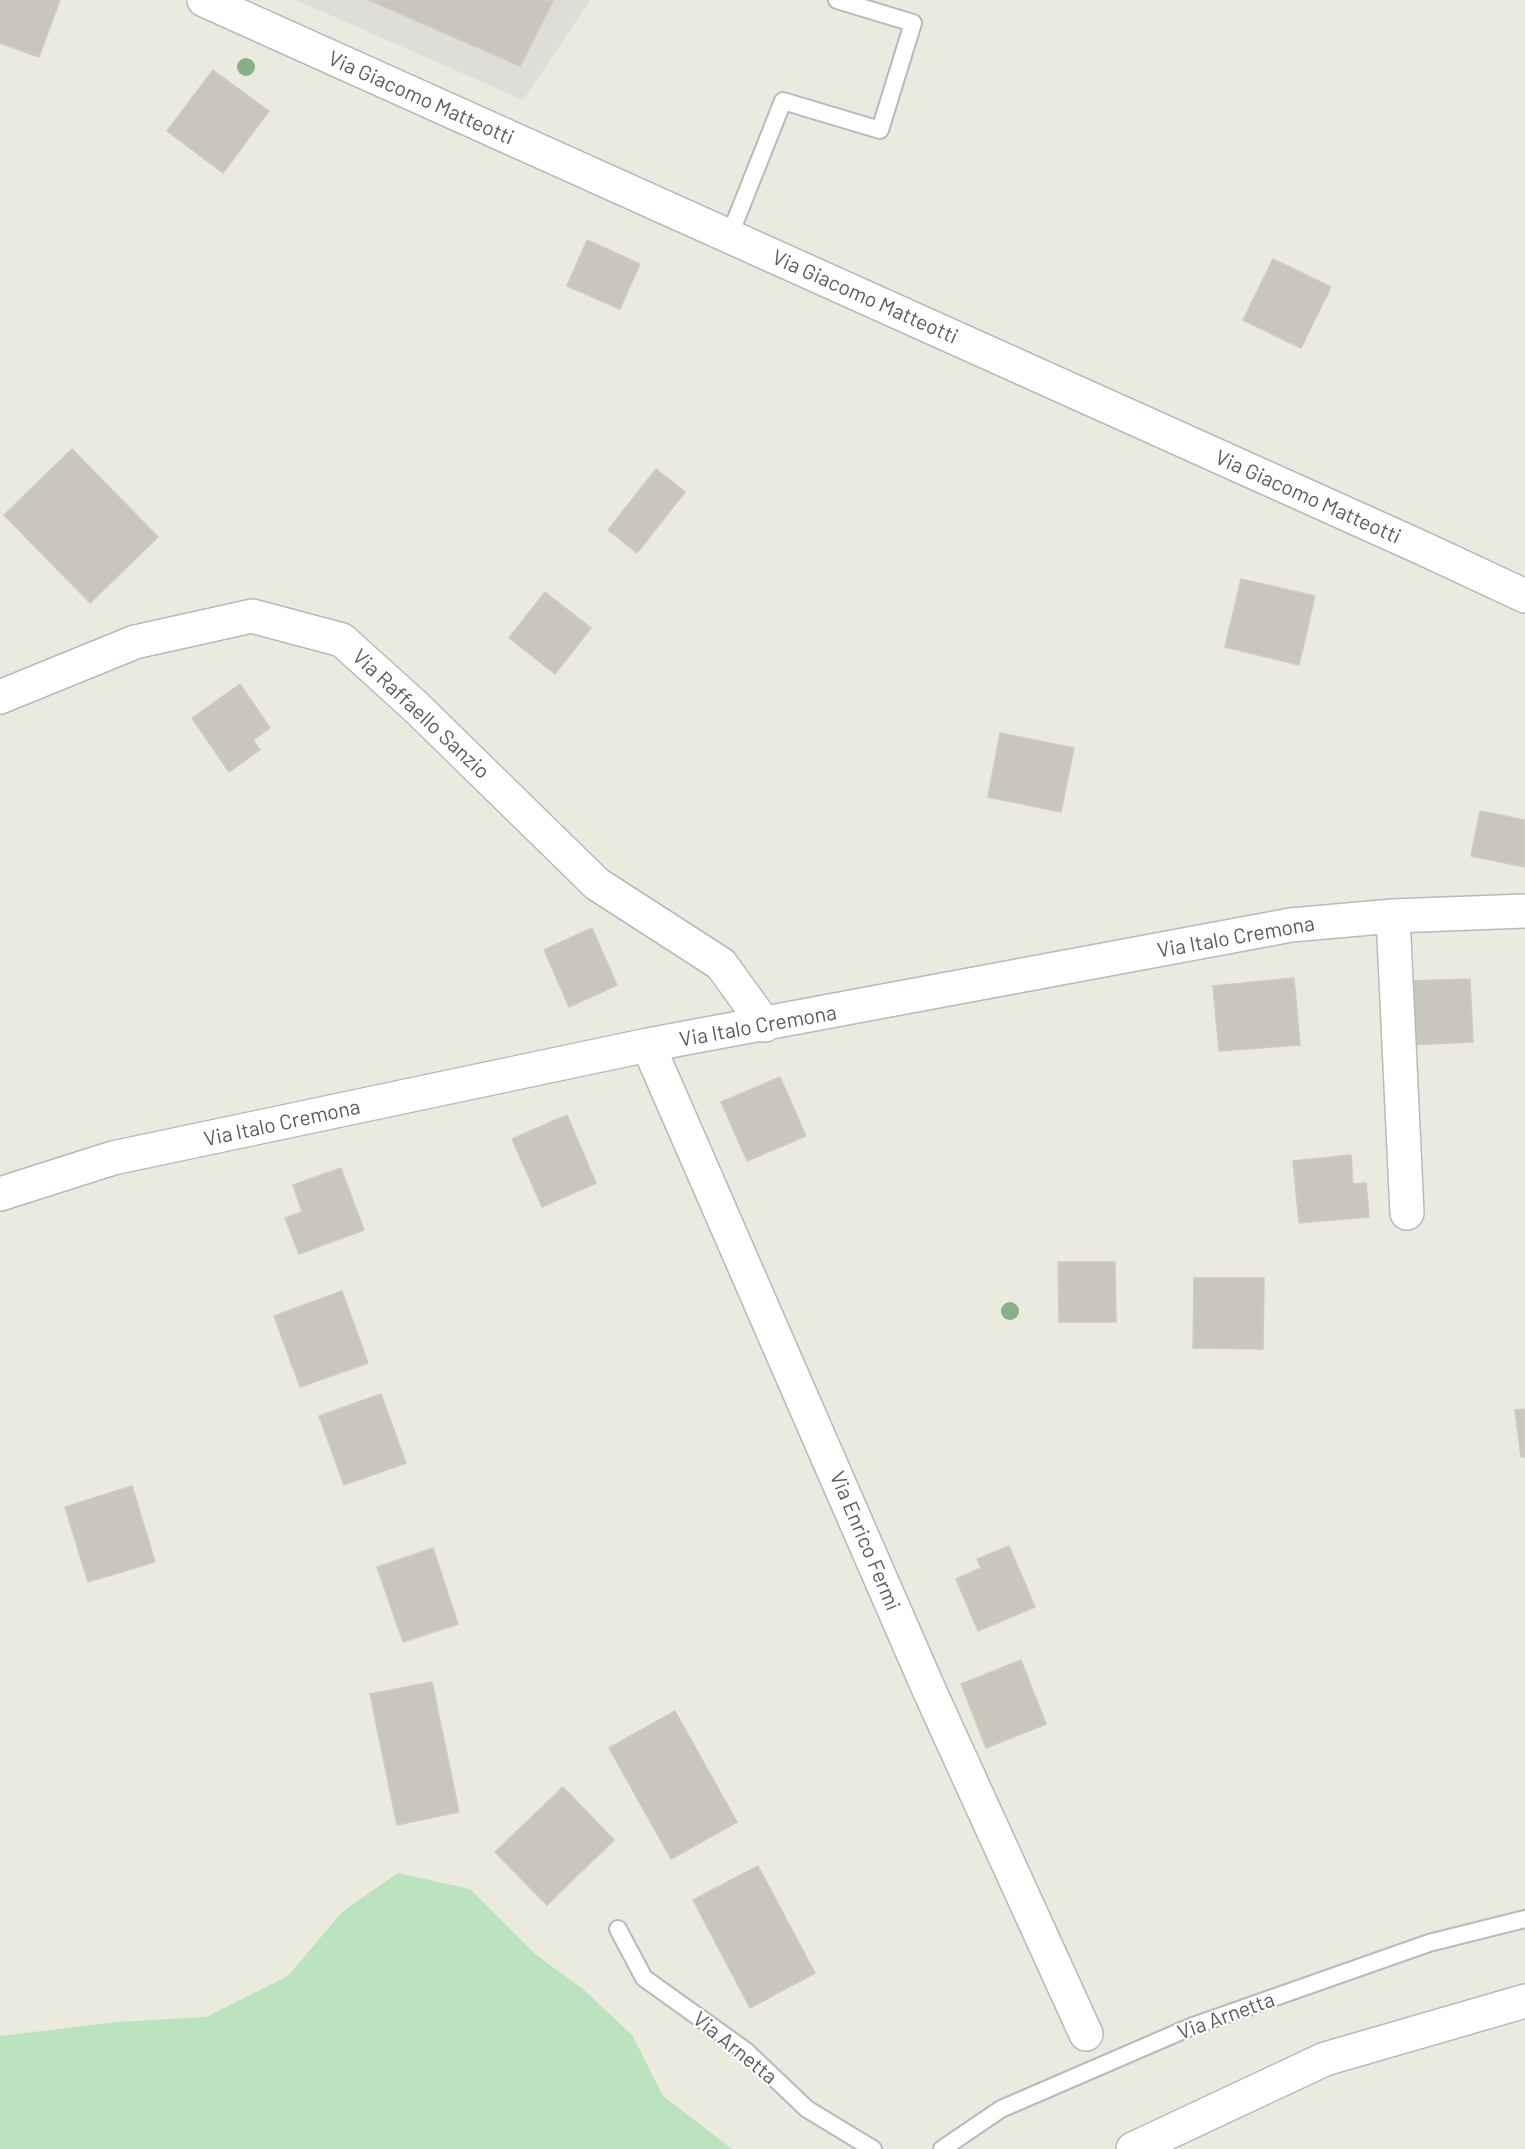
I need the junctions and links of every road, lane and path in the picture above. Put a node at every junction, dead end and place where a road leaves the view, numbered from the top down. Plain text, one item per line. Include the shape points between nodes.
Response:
1 (204, 0) edge
2 (837, 0) edge
3 (729, 237) junction
4 (1525, 596) edge
5 (0, 697) edge
6 (1525, 911) edge
7 (1393, 916) junction
8 (765, 1025) junction
9 (648, 1045) junction
10 (0, 1194) edge
11 (1407, 1213) dead end
12 (1525, 1919) edge
13 (618, 1929) dead end
14 (1525, 2001) edge
15 (1086, 2034) dead end
16 (873, 2149) edge
17 (942, 2149) edge
18 (1133, 2149) edge

1 - 3 street, Via Giacomo Matteotti
2 - 3 lane via 913,23 880,130 783,101
3 - 4 street, Via Giacomo Matteotti
5 - 8 street, Via Raffaello Sanzio via 135,642 252,616 342,639 597,884 721,964
6 - 7 street, Via Italo Cremona
7 - 8 street, Via Italo Cremona via 1291,925
7 - 11 street
8 - 9 street, Via Italo Cremona
9 - 10 street, Via Italo Cremona via 113,1158
9 - 15 street, Via Enrico Fermi via 930,1692
12 - 17 lane, Via Arnetta via 1429,1942 1193,2026 1001,2109
13 - 16 lane, Via Arnetta via 644,1978 746,2051 807,2109
14 - 18 street via 1325,2059

